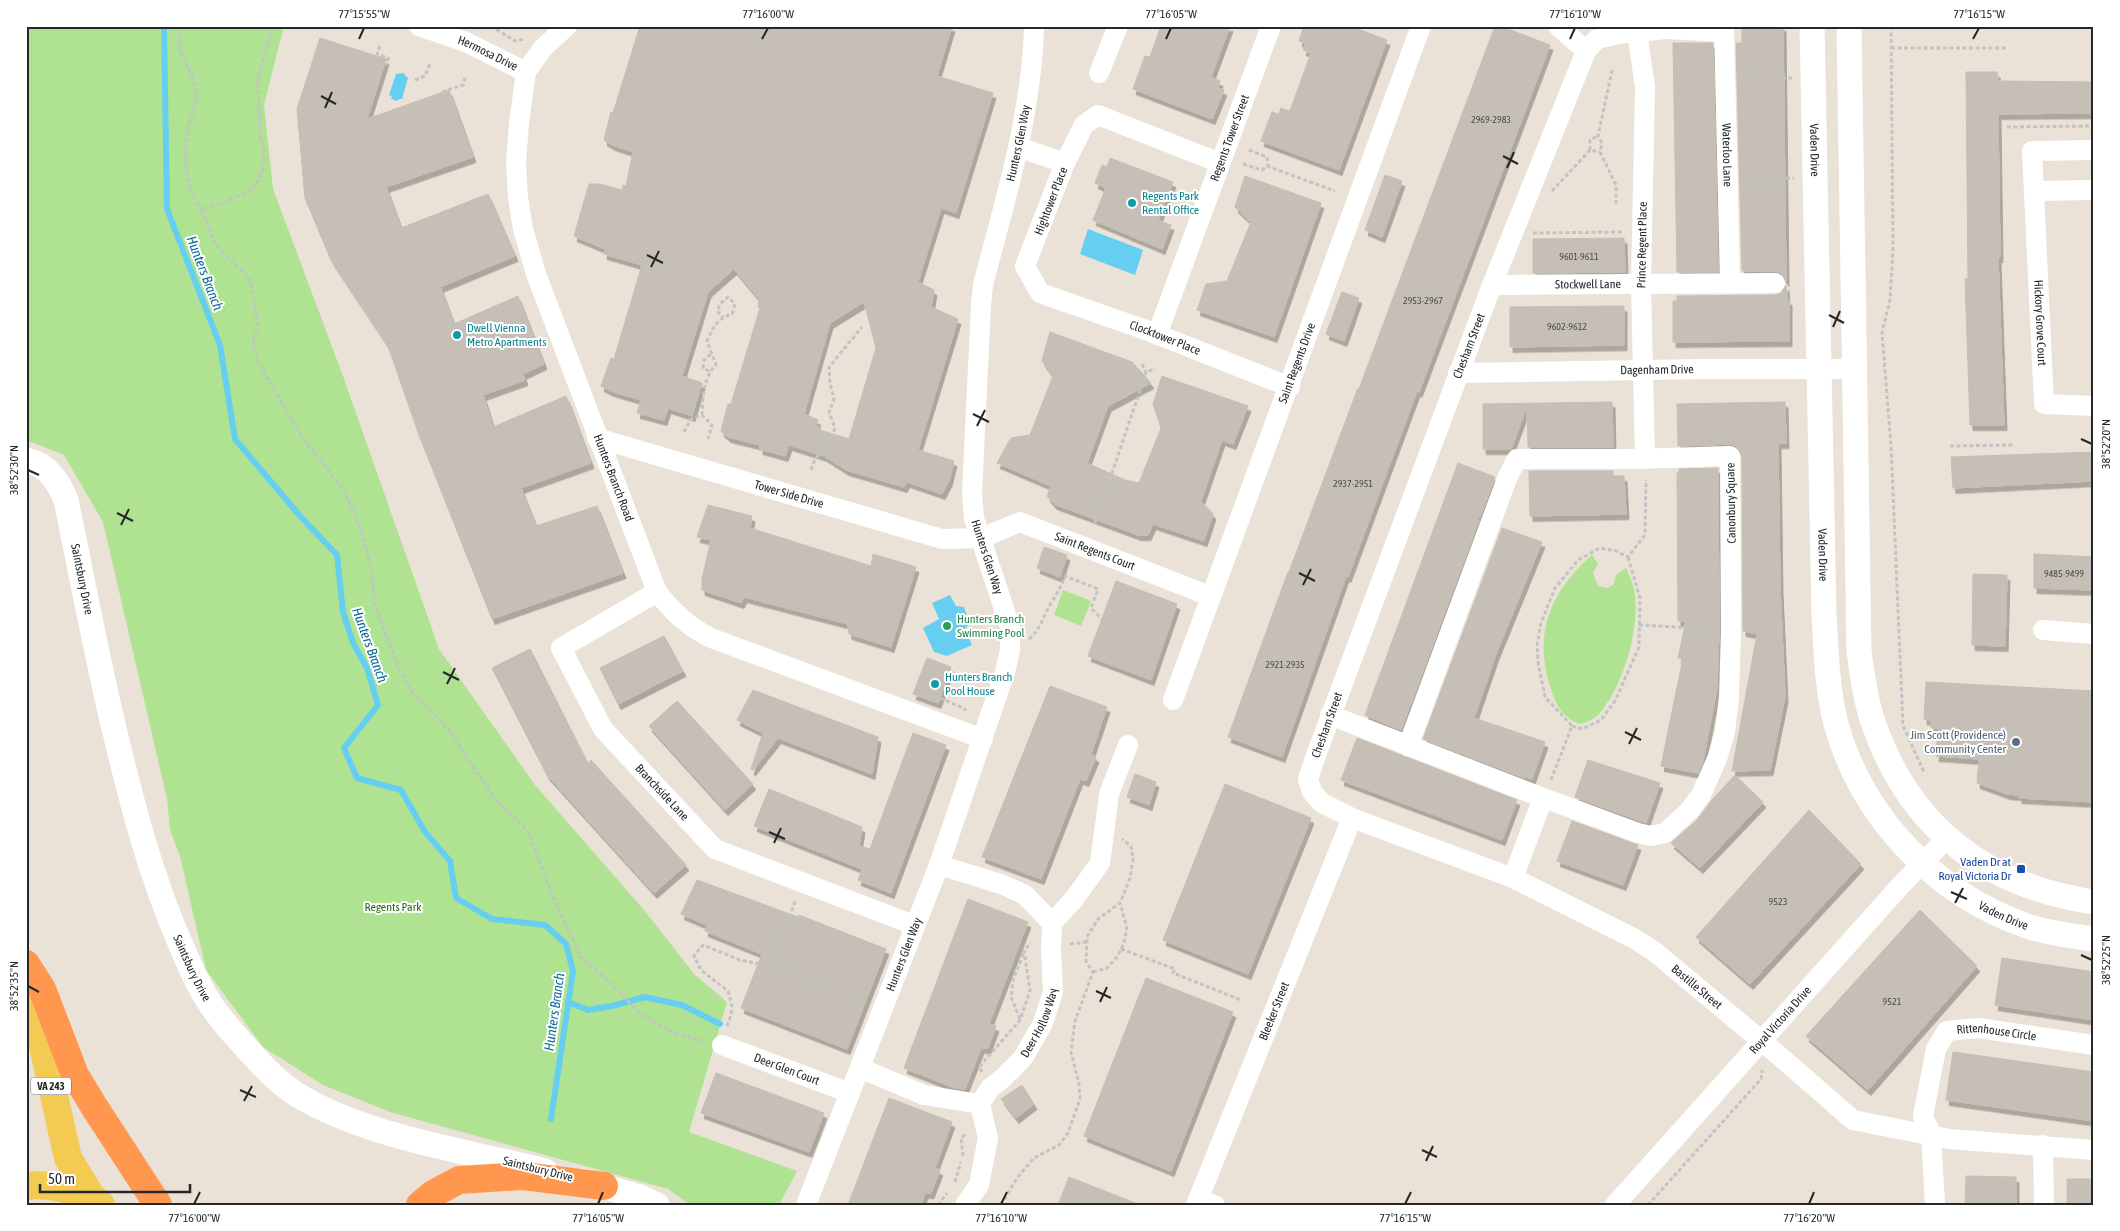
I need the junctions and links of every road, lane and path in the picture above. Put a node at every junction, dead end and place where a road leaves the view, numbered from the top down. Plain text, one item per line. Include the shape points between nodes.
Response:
1 (179, 26) edge
2 (272, 26) edge
3 (419, 26) edge
4 (491, 26) edge
5 (567, 26) edge
6 (1034, 26) edge
7 (1118, 26) edge
8 (1271, 26) edge
9 (1421, 26) edge
10 (1558, 26) edge
11 (1812, 26) edge
12 (1849, 26) edge
13 (1891, 26) edge
14 (1724, 29) edge
15 (1637, 32) junction
16 (530, 38) dead end
17 (380, 46) dead end
18 (1891, 48) junction
19 (2006, 48) dead end
20 (1586, 51) junction
21 (430, 63) dead end
22 (386, 64) dead end
23 (1612, 70) dead end
24 (526, 72) junction
25 (1098, 73) dead end
26 (465, 78) dead end
27 (1793, 78) dead end
28 (1725, 79) junction
29 (415, 80) dead end
30 (442, 92) dead end
31 (2094, 126) edge
32 (2007, 127) dead end
33 (1598, 136) junction
34 (1018, 147) junction
35 (1249, 150) dead end
36 (1590, 150) junction
37 (2094, 150) edge
38 (1600, 152) junction
39 (1065, 163) junction
40 (1220, 164) junction
41 (1243, 164) dead end
42 (1268, 166) junction
43 (1794, 178) dead end
44 (1727, 179) junction
45 (2094, 190) edge
46 (1335, 191) dead end
47 (2034, 191) junction
48 (1548, 195) dead end
49 (1616, 205) dead end
50 (202, 210) junction
51 (1625, 232) dead end
52 (1533, 233) dead end
53 (1730, 283) junction
54 (1775, 283) dead end
55 (1492, 285) junction
56 (1641, 285) junction
57 (1040, 292) joint
58 (723, 317) junction
59 (862, 327) dead end
60 (1157, 335) junction
61 (712, 353) junction
62 (1142, 364) dead end
63 (1155, 368) dead end
64 (1819, 368) junction
65 (1854, 369) junction
66 (1644, 371) junction
67 (709, 372) junction
68 (1146, 373) junction
69 (1458, 373) junction
70 (1290, 387) junction
71 (2094, 406) edge
72 (702, 415) junction
73 (684, 432) dead end
74 (598, 438) junction
75 (708, 439) dead end
76 (2013, 445) dead end
77 (1950, 446) dead end
78 (1645, 459) junction
79 (26, 460) edge
80 (811, 470) dead end
81 (1646, 480) dead end
82 (1095, 523) dead end
83 (981, 538) junction
84 (1628, 557) junction
85 (657, 592) junction
86 (1210, 596) junction
87 (1102, 619) dead end
88 (1640, 625) junction
89 (2043, 630) dead end
90 (1731, 631) junction
91 (2094, 634) edge
92 (1027, 641) dead end
93 (1173, 700) dead end
94 (1330, 715) junction
95 (1572, 726) junction
96 (982, 739) junction
97 (1128, 745) dead end
98 (1408, 746) junction
99 (1308, 779) joint
100 (1927, 780) dead end
101 (1547, 789) junction
102 (1352, 818) junction
103 (1105, 829) junction
104 (1947, 838) junction
105 (1922, 862) junction
106 (938, 864) junction
107 (1513, 878) junction
108 (797, 896) dead end
109 (2094, 902) edge
110 (1120, 903) junction
111 (1052, 923) junction
112 (914, 925) junction
113 (1035, 938) dead end
114 (2094, 939) edge
115 (1122, 949) junction
116 (1024, 950) junction
117 (26, 964) edge
118 (771, 966) junction
119 (26, 970) edge
120 (1093, 972) junction
121 (1241, 1000) dead end
122 (868, 1002) dead end
123 (1020, 1020) junction
124 (1762, 1041) junction
125 (719, 1045) junction
126 (2094, 1045) edge
127 (1762, 1067) dead end
128 (860, 1068) junction
129 (984, 1078) dead end
130 (850, 1094) junction
131 (980, 1104) junction
132 (970, 1132) dead end
133 (1931, 1134) junction
134 (2043, 1145) junction
135 (2094, 1150) edge
136 (955, 1183) dead end
137 (26, 1186) edge
138 (604, 1186) junction
139 (949, 1190) dead end
140 (96, 1200) edge
141 (1203, 1203) edge
142 (158, 1205) edge
143 (420, 1205) edge
144 (657, 1205) edge
145 (806, 1205) edge
146 (938, 1205) edge
147 (965, 1205) edge
148 (1001, 1205) edge
149 (1615, 1205) edge
150 (1648, 1205) edge
151 (1935, 1205) edge
152 (2044, 1205) edge

1 - 50 path via 180,48 197,94 188,130 187,167 191,189
2 - 50 path via 258,80 260,136 264,152 262,171 256,185 246,194
3 - 24 street, Hermosa Drive via 466,42
4 - 16 path via 516,41
5 - 24 street, Hunters Branch Road via 543,48
6 - 34 street, Hunters Glen Way via 1034,60
7 - 25 street
8 - 40 street, Regents Tower Street
9 - 70 street, Saint Regents Drive
10 - 20 street
11 - 64 street, Vaden Drive
12 - 65 street
13 - 18 path
14 - 15 street
14 - 28 street, Waterloo Lane
15 - 20 street via 1597,39
15 - 56 street, Prince Regent Place via 1645,87
17 - 22 path via 377,54 388,58
18 - 19 path
18 - 100 path via 1893,248 1890,300 1882,333 1891,446 1903,726
20 - 55 street, Chesham Street
21 - 29 path via 425,76
23 - 33 path
24 - 74 street, Hunters Branch Road via 516,163 523,229 536,274
26 - 30 path via 463,85
27 - 28 path
28 - 44 street, Waterloo Lane
31 - 32 path
33 - 36 path via 1590,140
33 - 38 path via 1602,143
34 - 39 street
34 - 83 street, Hunters Glen Way via 983,285 981,306 972,493 974,518
35 - 42 path via 1267,157
36 - 38 path
36 - 48 path
37 - 47 street, Hickory Grove Court via 2032,151
38 - 49 path via 1616,185
39 - 40 street, Hightower Place via 1084,126 1098,115
39 - 57 street, Hightower Place via 1026,266
40 - 60 street, Regents Tower Street
41 - 42 path via 1262,170
42 - 46 path
43 - 44 path
44 - 53 street, Waterloo Lane
45 - 47 street
47 - 71 street, Hickory Grove Court via 2044,404
50 - 125 path via 215,244 250,279 258,326 253,338 257,360 304,440 344,490 360,528 372,570 374,602 397,665 411,690 448,729 494,798 528,831 552,895 581,957 643,1016 674,1033
51 - 52 path
53 - 54 street, Stockwell Lane
53 - 56 street, Stockwell Lane
55 - 56 street, Stockwell Lane
55 - 69 street, Chesham Street
56 - 66 street, Prince Regent Place
57 - 60 street, Clocktower Place
58 - 58 path via 732,314 735,304 728,298 717,311
58 - 61 path via 716,322 707,341
59 - 80 path via 828,367 834,400 829,412 835,428 827,448 815,459
60 - 70 street, Clocktower Place
61 - 67 path via 716,366
61 - 67 path via 704,360 703,368
62 - 68 path
63 - 68 path
64 - 65 street, Dagenham Drive
64 - 66 street, Dagenham Drive
64 - 105 street, Vaden Drive via 1824,614 1829,691 1845,750 1860,785 1897,839
65 - 104 street via 1859,651 1864,685 1871,717 1893,770 1922,812
66 - 69 street, Dagenham Drive
66 - 78 street, Prince Regent Place
67 - 72 path
68 - 82 path
69 - 94 street, Chesham Street
70 - 86 street, Saint Regents Drive
72 - 73 path via 691,419
72 - 75 path via 712,425
74 - 83 street, Tower Side Drive via 942,539
74 - 85 street, Hunters Branch Road
76 - 77 path
78 - 90 street, Canonbury Square via 1730,456
78 - 98 street, Canonbury Square via 1517,459
79 - 138 street, Saintsbury Drive via 53,475 66,500 130,800 149,862 194,975 230,1031 278,1082 344,1119 383,1132
81 - 84 path via 1645,535
83 - 86 street, Saint Regents Court via 1020,522
83 - 96 street, Hunters Glen Way via 1010,627 1010,650 1005,672
84 - 88 path via 1640,598
84 - 95 path via 1600,548 1578,560 1556,588 1541,623 1537,645 1545,697
85 - 96 street, Hunters Branch Road via 674,613 710,638
85 - 112 street, Branchside Lane via 561,648 603,729 715,849
86 - 93 street, Saint Regents Drive
87 - 92 path via 1090,607 1098,588 1065,576 1036,633
88 - 90 path
88 - 95 path via 1639,647 1615,701 1601,720 1582,729
89 - 91 street
90 - 101 street, Canonbury Square via 1725,732 1701,795 1674,826 1665,833 1651,836 1638,833
94 - 98 street, Canonbury Square
94 - 99 street, Chesham Street
95 - 101 path
96 - 106 street, Hunters Glen Way
97 - 103 street via 1109,794
98 - 101 street, Canonbury Square
99 - 102 street, Bastille Street via 1312,792 1322,803
101 - 107 street
102 - 107 street, Bastille Street
102 - 141 street, Bleeker Street
103 - 110 path via 1131,846 1130,878
103 - 111 street via 1100,863
104 - 105 street, Royal Victoria Drive
104 - 109 street via 1984,866 2020,884
105 - 114 street, Vaden Drive via 1957,891 1999,915 2046,931
105 - 124 street, Royal Victoria Drive
106 - 111 street via 1026,895
106 - 112 street, Hunters Glen Way
107 - 124 street, Bastille Street via 1655,952
108 - 118 path
110 - 115 path via 1127,928
110 - 120 path via 1098,919 1087,937 1086,961
111 - 131 street, Deer Hollow Way via 1053,992 1043,1023 1024,1058 990,1088
112 - 128 street, Hunters Glen Way
113 - 116 path
115 - 120 path via 1107,968
115 - 121 path
116 - 123 path via 1030,991
116 - 123 path via 1011,997
117 - 142 highway via 42,989 75,1075
118 - 122 path
118 - 125 path via 740,960 703,945 694,956 701,970 728,991 732,1006
119 - 140 main road, VA 243 via 68,1158
120 - 148 path via 1075,1021 1071,1052 1080,1084 1080,1099 1068,1133 1059,1145 1034,1158
123 - 129 path via 979,1067
124 - 133 street, Bastille Street via 1853,1120
124 - 149 street, Royal Victoria Drive
125 - 130 street, Deer Glen Court
126 - 133 street, Rittenhouse Circle via 1978,1028 1947,1031 1936,1049 1923,1116
127 - 150 path via 1761,1079
128 - 130 street, Hunters Glen Way
128 - 131 street via 924,1095
130 - 145 street, Hunters Glen Way
131 - 147 street via 988,1138 979,1185
132 - 136 path via 961,1138 963,1156
133 - 134 street, Bastille Street via 1950,1139
133 - 151 street
134 - 135 street, Bastille Street
134 - 152 street
137 - 140 main road via 60,1188
138 - 143 highway via 523,1176 459,1180
138 - 144 street, Saintsbury Drive
139 - 146 path

